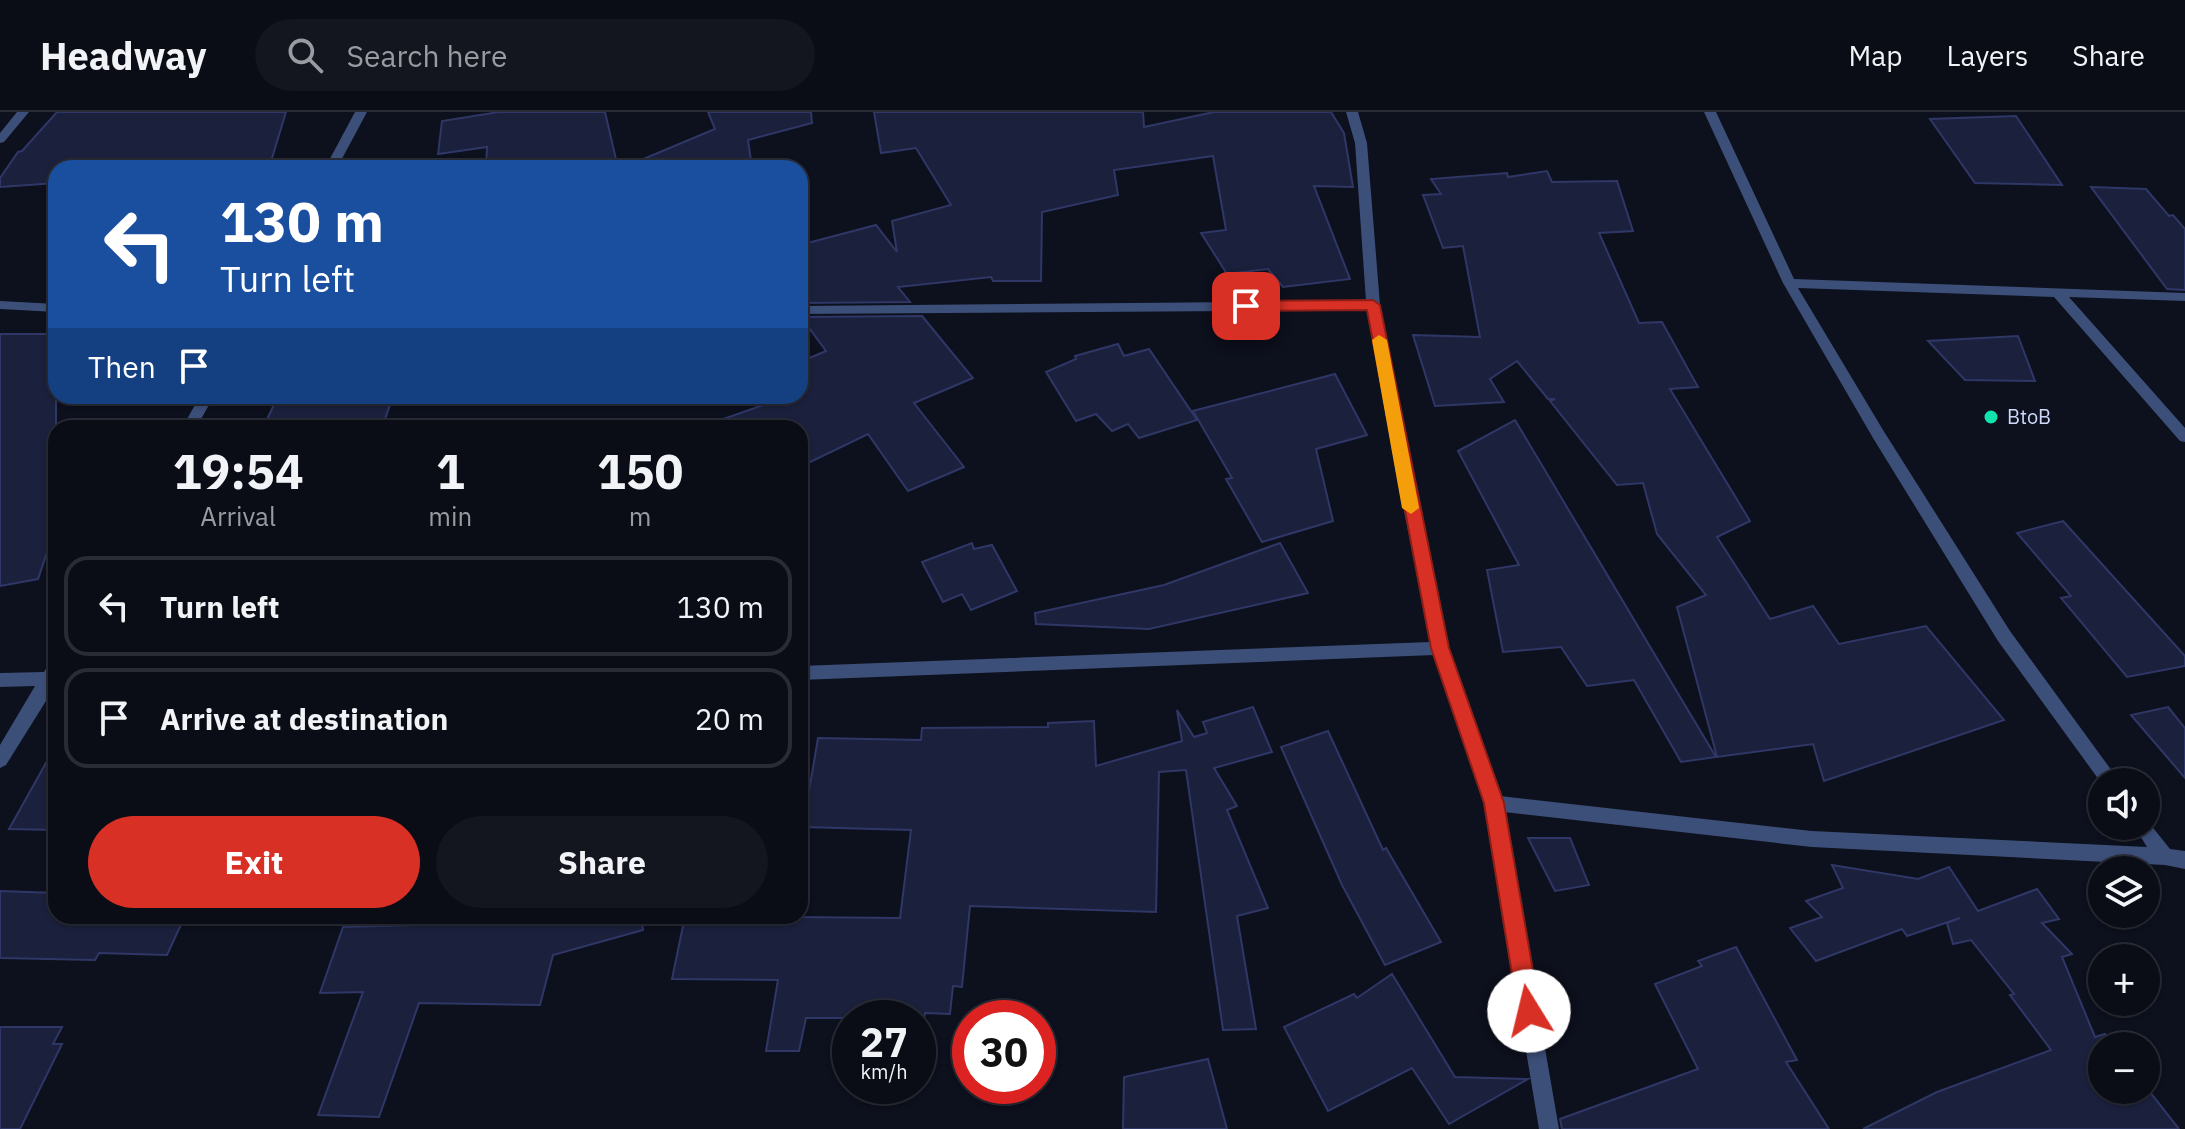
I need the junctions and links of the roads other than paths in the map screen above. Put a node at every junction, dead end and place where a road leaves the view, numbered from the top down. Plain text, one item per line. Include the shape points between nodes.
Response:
1 (23, 112) edge
2 (361, 112) edge
3 (1352, 112) edge
4 (1710, 112) edge
5 (0, 140) edge
6 (335, 160) edge
7 (1789, 283) junction
8 (2057, 292) junction
9 (2185, 297) edge
10 (0, 305) edge
11 (1373, 305) junction
12 (48, 308) edge
13 (808, 310) edge
14 (2185, 437) edge
15 (1440, 648) junction
16 (808, 673) edge
17 (48, 676) edge
18 (0, 680) edge
19 (48, 684) edge
20 (0, 760) edge
21 (2101, 768) edge
22 (1494, 803) junction
23 (2153, 840) edge
24 (2165, 856) junction
25 (2185, 860) edge
26 (1549, 1129) edge

1 - 5 street
2 - 6 street
3 - 11 street via 1361,143
4 - 7 street
7 - 8 street
7 - 21 street via 2004,636
8 - 9 street
8 - 14 street
10 - 12 street
11 - 13 street
11 - 15 street
15 - 16 street
15 - 22 street
17 - 18 street
19 - 20 street
22 - 24 street via 1812,839
22 - 26 street
23 - 24 street
24 - 25 street

